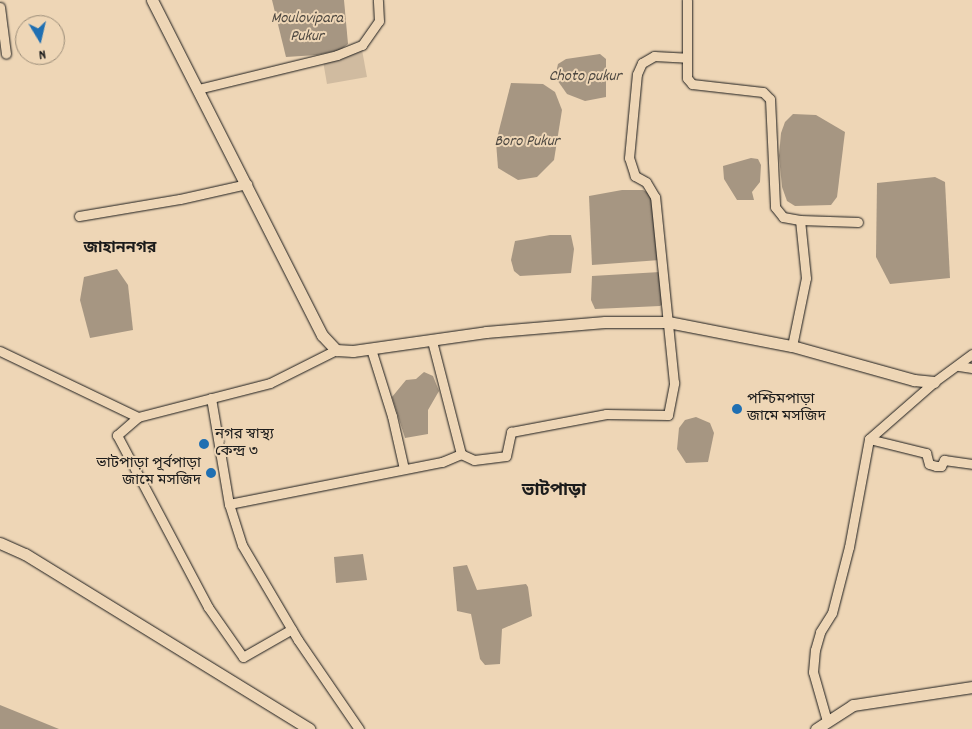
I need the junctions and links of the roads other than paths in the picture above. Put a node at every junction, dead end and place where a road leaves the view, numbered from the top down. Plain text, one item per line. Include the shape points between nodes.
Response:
1 (152, 0) edge
2 (378, 0) edge
3 (688, 0) edge
4 (0, 8) edge
5 (6, 54) dead end
6 (687, 58) junction
7 (198, 89) junction
8 (247, 184) junction
9 (79, 216) dead end
10 (800, 220) junction
11 (858, 222) dead end
12 (668, 322) junction
13 (432, 341) junction
14 (792, 346) junction
15 (371, 349) junction
16 (336, 350) junction
17 (0, 351) edge
18 (972, 354) edge
19 (959, 366) junction
20 (972, 368) edge
21 (934, 382) junction
22 (211, 398) junction
23 (138, 417) junction
24 (869, 439) junction
25 (462, 454) junction
26 (972, 464) edge
27 (404, 469) junction
28 (230, 504) junction
29 (0, 544) edge
30 (292, 629) junction
31 (972, 687) edge
32 (827, 721) junction
33 (309, 729) edge
34 (359, 729) edge
35 (816, 729) edge

1 - 7 street
2 - 7 street via 379,21 362,44 337,55
3 - 6 street
4 - 5 street
6 - 10 street via 687,78 692,84 763,92 770,99 775,207 783,216
6 - 12 street via 654,56 642,63 637,74 630,158 635,176 646,182 655,197
7 - 8 street
8 - 9 street
8 - 16 street via 322,335
10 - 11 street
10 - 14 street via 806,278
12 - 13 street via 605,322
12 - 14 street
12 - 25 street via 674,383 668,415 606,414 511,432 506,456 474,460
13 - 15 street
13 - 25 street
14 - 21 street via 914,380
15 - 16 street
15 - 27 street
16 - 22 street via 270,383
17 - 23 street
18 - 19 street
19 - 20 street
19 - 21 street
21 - 24 street
22 - 23 street
22 - 28 street
23 - 30 street via 117,435 208,607 243,657
24 - 26 street via 926,453 929,464 936,466 941,466 944,460
24 - 32 street via 849,547 832,613 820,632 815,650 813,672
25 - 27 street via 442,462
27 - 28 street
28 - 30 street via 242,545
29 - 33 street via 25,554
30 - 34 street
31 - 32 street via 852,705
32 - 35 street

